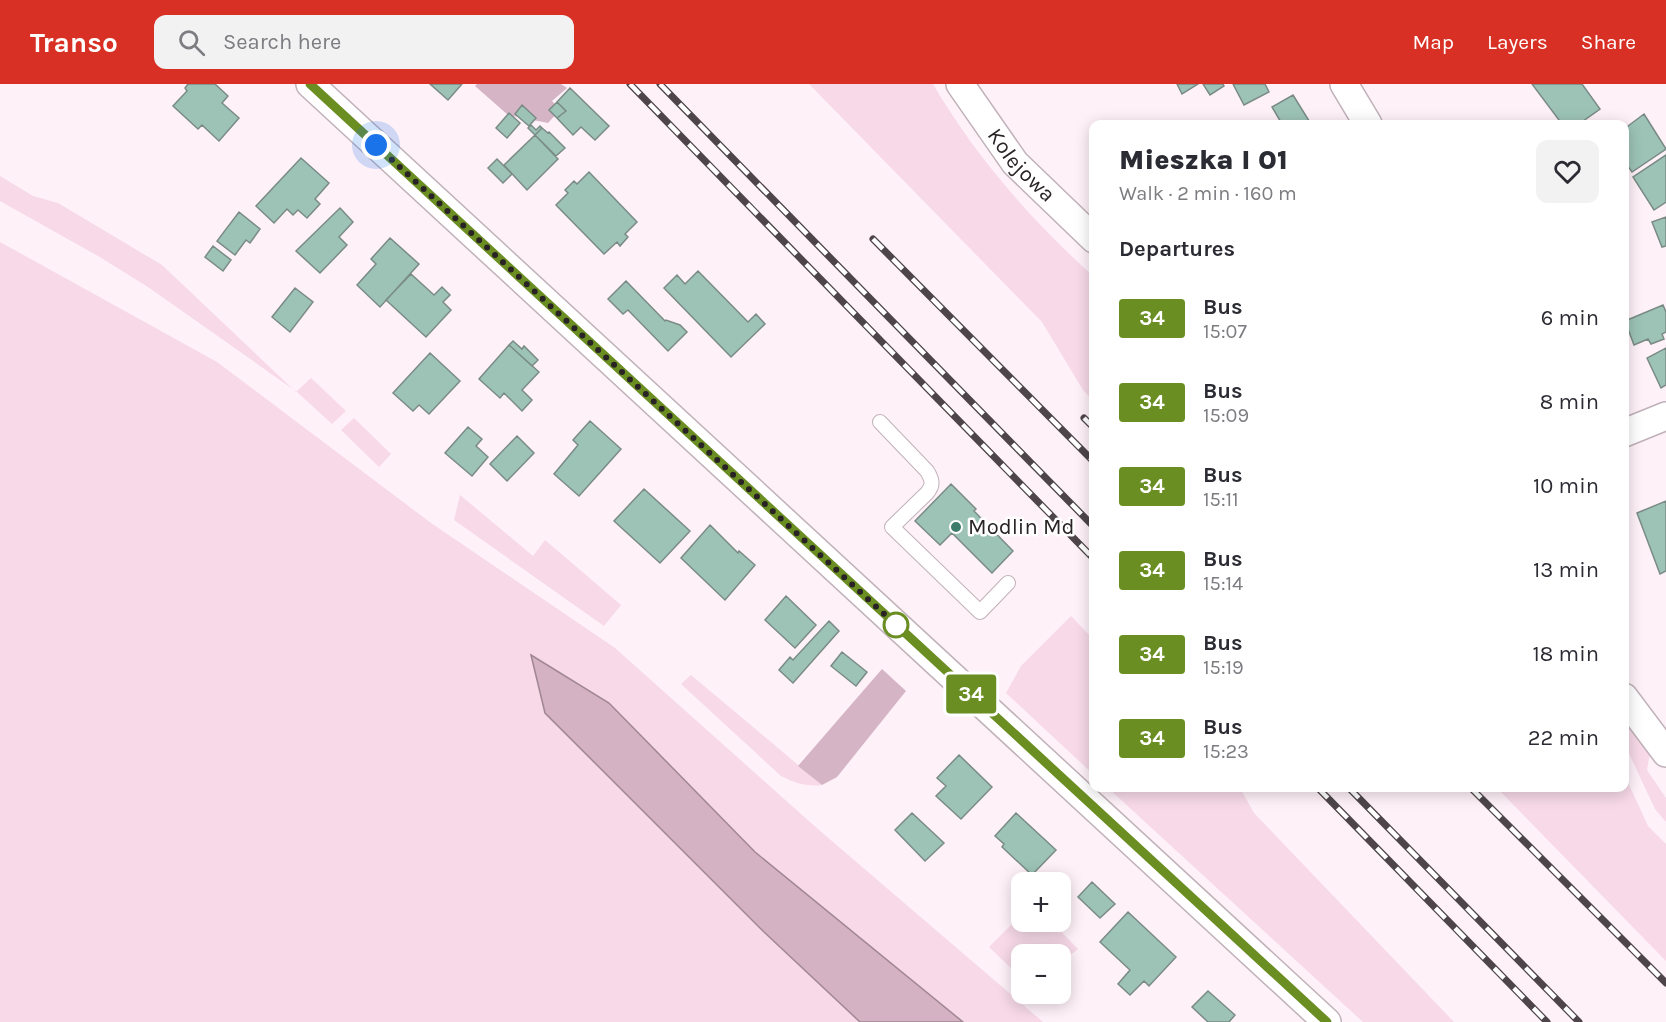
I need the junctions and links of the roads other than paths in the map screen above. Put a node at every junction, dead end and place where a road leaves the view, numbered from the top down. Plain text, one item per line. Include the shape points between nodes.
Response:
1 (310, 84) edge
2 (960, 84) edge
3 (1344, 84) edge
4 (1366, 120) edge
5 (1089, 233) edge
6 (1666, 416) edge
7 (880, 422) dead end
8 (1629, 431) edge
9 (1008, 583) dead end
10 (1629, 704) edge
11 (1666, 753) edge
12 (1327, 1022) edge

1 - 12 street
2 - 5 street, Kolejowa via 1015,163
3 - 4 street
6 - 8 street
7 - 9 lane via 932,479 932,488 892,528 980,612
10 - 11 street

